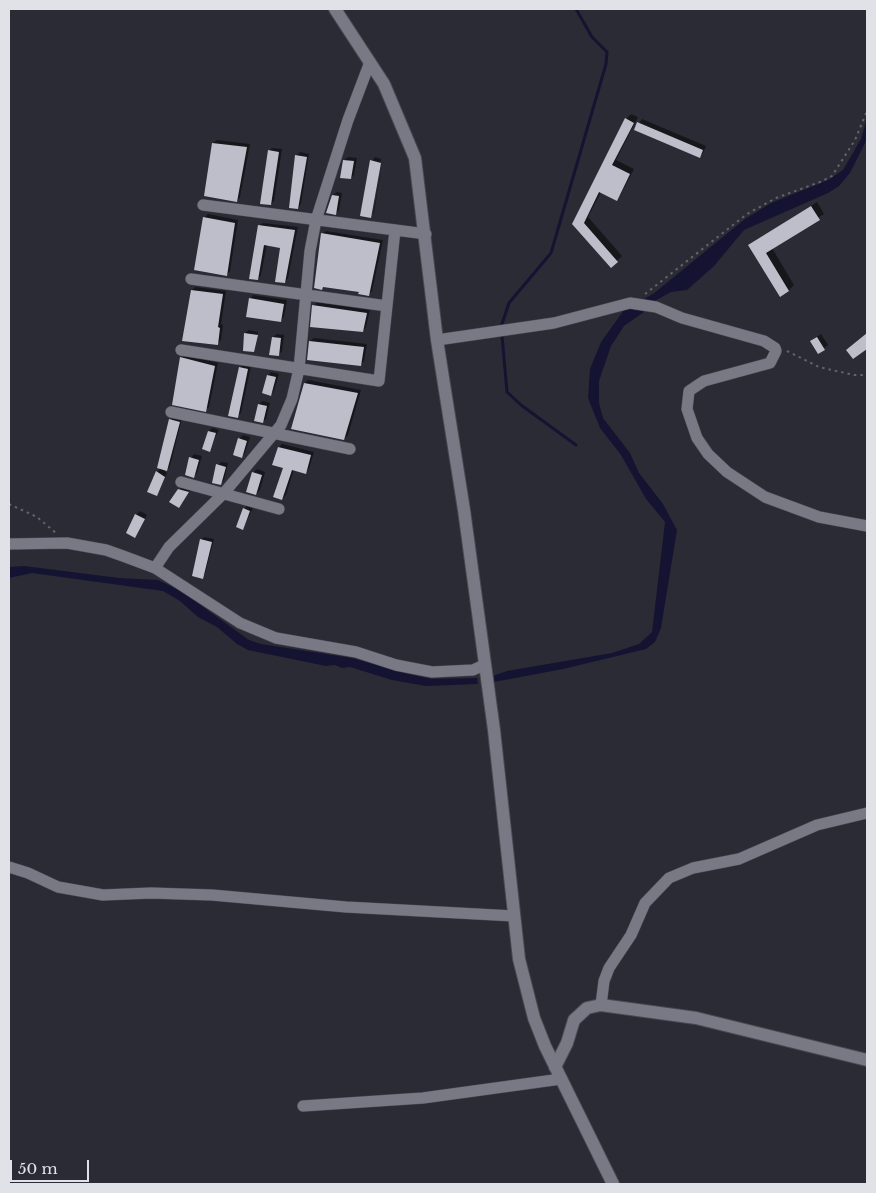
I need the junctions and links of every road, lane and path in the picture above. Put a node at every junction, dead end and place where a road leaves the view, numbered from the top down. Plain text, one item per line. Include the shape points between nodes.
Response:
1 (334, 9) edge
2 (370, 62) junction
3 (867, 110) edge
4 (203, 205) dead end
5 (316, 220) junction
6 (395, 230) junction
7 (426, 234) junction
8 (192, 279) dead end
9 (306, 295) junction
10 (630, 303) junction
11 (387, 306) junction
12 (437, 340) junction
13 (775, 348) junction
14 (181, 350) dead end
15 (299, 369) junction
16 (867, 375) edge
17 (171, 412) dead end
18 (275, 434) junction
19 (350, 449) dead end
20 (181, 482) dead end
21 (224, 494) junction
22 (9, 504) edge
23 (279, 509) dead end
24 (867, 526) edge
25 (67, 543) junction
26 (9, 544) edge
27 (155, 568) junction
28 (485, 668) junction
29 (867, 813) edge
30 (9, 867) edge
31 (514, 916) junction
32 (601, 1005) junction
33 (867, 1060) edge
34 (558, 1073) junction
35 (303, 1106) dead end
36 (613, 1184) edge

1 - 2 street
2 - 5 street
2 - 7 street via 384,84 413,152
3 - 10 path via 855,140 832,176 776,198 747,214 665,280
4 - 5 street
5 - 6 street
5 - 9 street
6 - 7 street
6 - 11 street
7 - 12 street
8 - 9 street
9 - 11 street
9 - 15 street
10 - 12 street via 554,323
10 - 13 street via 656,307 682,318 764,341
11 - 15 street via 379,381
12 - 28 street
13 - 16 path via 819,367
13 - 24 street via 776,355 770,363 704,380 690,391 687,409 697,438 727,472 765,497 819,517
14 - 15 street
15 - 18 street via 292,399
17 - 18 street
18 - 19 street
18 - 21 street
20 - 21 street
21 - 23 street
21 - 27 street via 169,547
22 - 25 path via 37,517
25 - 26 street
25 - 27 street via 106,550
27 - 28 street via 240,623 276,638 356,652 432,672
28 - 31 street via 498,757
29 - 32 street via 817,825 739,858 693,868 668,878 644,903 631,935 609,968
30 - 31 street via 58,887 103,896 152,893 212,895 346,907
31 - 34 street via 519,959 532,1010
32 - 33 street via 696,1018
32 - 34 street via 587,1008 574,1020
34 - 35 street via 423,1098
34 - 36 street

